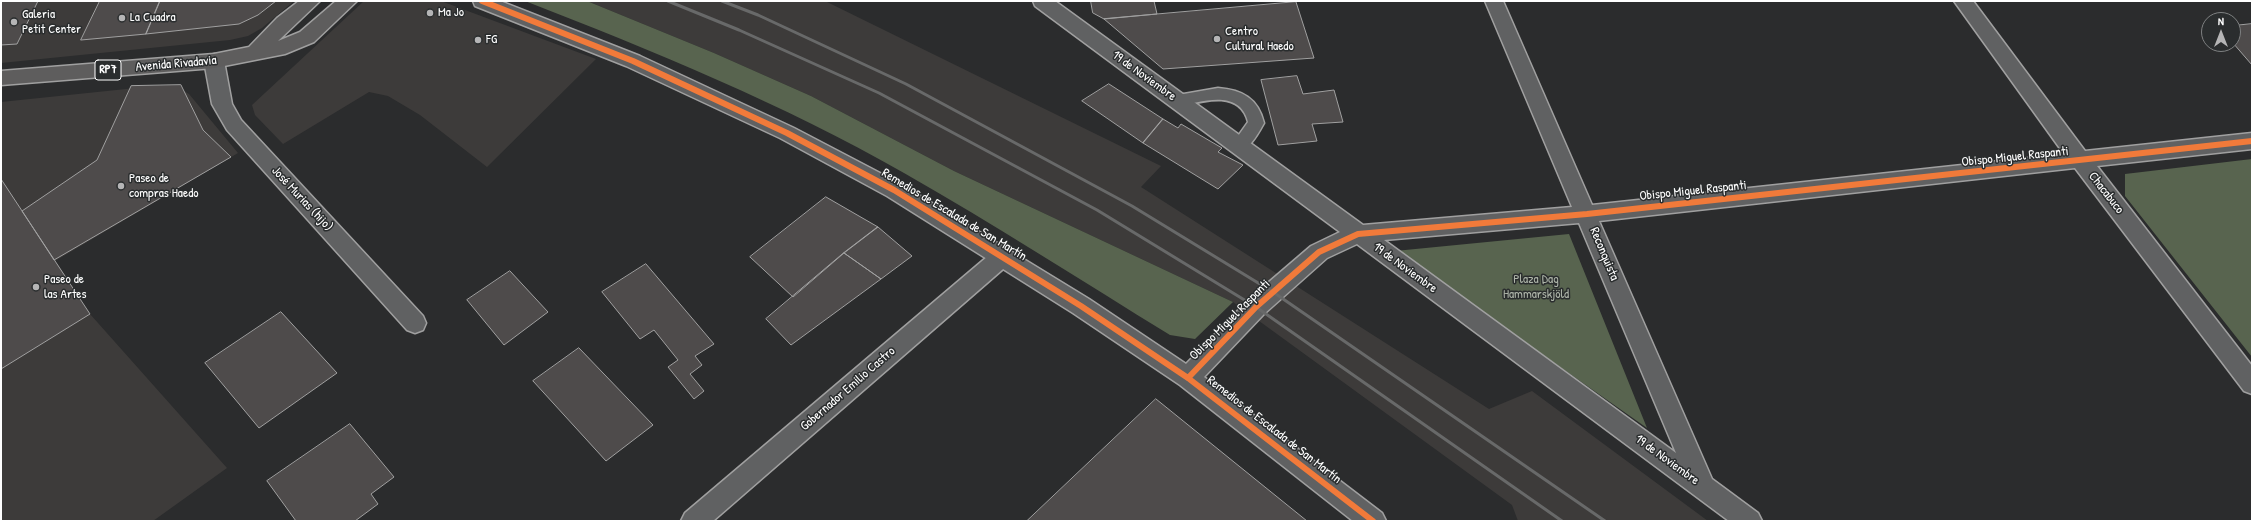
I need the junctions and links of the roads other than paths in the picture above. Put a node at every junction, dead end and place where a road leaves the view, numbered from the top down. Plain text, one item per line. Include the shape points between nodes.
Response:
1 (311, 1) edge
2 (348, 1) edge
3 (482, 1) edge
4 (1042, 1) edge
5 (1494, 1) edge
6 (1963, 1) edge
7 (255, 53) junction
8 (214, 61) junction
9 (1, 78) edge
10 (1178, 101) junction
11 (2252, 141) edge
12 (1239, 146) junction
13 (2081, 161) junction
14 (1587, 214) junction
15 (1358, 234) junction
16 (1002, 257) junction
17 (415, 323) dead end
18 (1188, 378) junction
19 (2252, 384) edge
20 (1702, 486) junction
21 (694, 521) edge
22 (1373, 521) edge
23 (1749, 521) edge

1 - 7 main road via 284,22
2 - 7 main road, Avenida Rivadavia / RP7 via 302,40 289,46
3 - 16 street, Remedios de Escalada de San Martín via 632,61 788,133 894,190
4 - 10 street, 19 de Noviembre
5 - 14 street, Reconquista
6 - 13 street, Chacabuco
7 - 8 main road, Avenida Rivadavia / RP7
8 - 9 main road, Avenida Rivadavia / RP7
8 - 17 street, José Murias (hijo) via 222,104 234,125
10 - 12 street, 19 de Noviembre
10 - 12 lane via 1222,93 1237,97 1251,107 1256,123
11 - 13 street, Obispo Miguel Raspanti
12 - 15 street, 19 de Noviembre
13 - 14 street, Obispo Miguel Raspanti
13 - 19 street, Chacabuco
14 - 15 street, Obispo Miguel Raspanti
14 - 20 street, Reconquista
15 - 18 street, Obispo Miguel Raspanti via 1319,252 1256,307
15 - 20 street, 19 de Noviembre
16 - 18 street, Remedios de Escalada de San Martín via 1081,306
16 - 21 street, Gobernador Emilio Castro
18 - 22 street, Remedios de Escalada de San Martín
20 - 23 street, 19 de Noviembre

